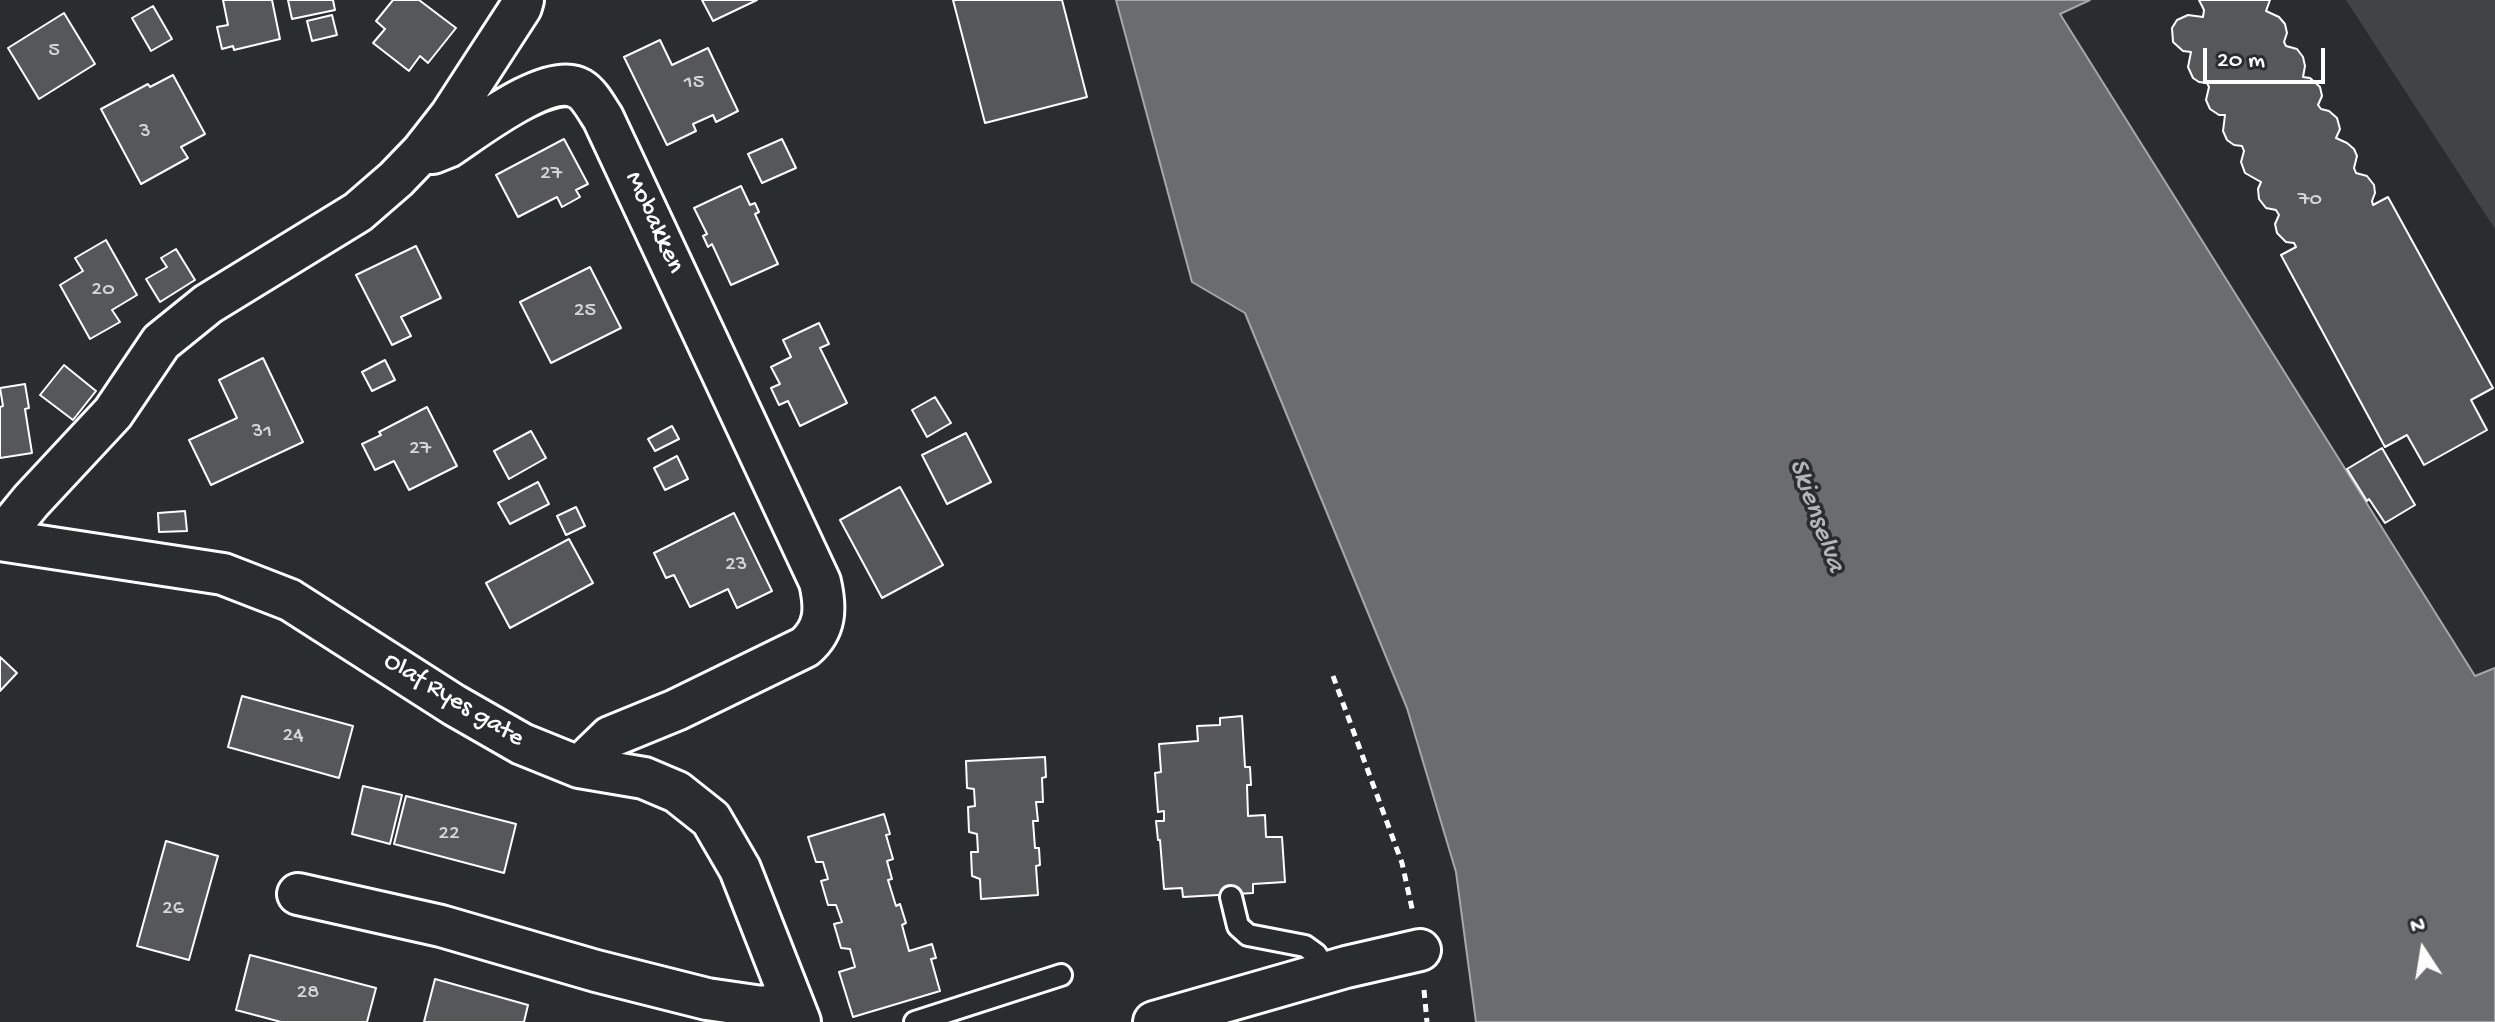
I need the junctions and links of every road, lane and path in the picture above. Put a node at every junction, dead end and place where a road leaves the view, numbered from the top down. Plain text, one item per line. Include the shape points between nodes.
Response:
1 (523, 0) edge
2 (422, 152) junction
3 (0, 539) edge
4 (1333, 676) dead end
5 (579, 767) junction
6 (298, 894) dead end
7 (1231, 897) dead end
8 (1420, 950) junction
9 (1327, 972) junction
10 (1061, 975) dead end
11 (795, 1012) edge
12 (955, 1016) edge
13 (915, 1022) edge
14 (1154, 1022) edge
15 (1427, 1022) edge

1 - 2 street, Mobakken
2 - 3 street, Mobakken via 358,212 208,304 161,342 113,413
2 - 5 street, Mobakken via 448,147 534,92 564,84 580,89 603,118 814,567 825,601 815,638 728,686 610,737
3 - 5 street, Olaf Ryes gate via 223,574 290,600 495,729
4 - 8 path via 1402,863
5 - 11 street, Olaf Ryes gate via 644,778 677,792 711,819 740,869
6 - 11 street, Olaf Ryes gate via 441,926 707,999
7 - 9 lane via 1238,926 1248,935 1305,946
8 - 9 street
8 - 15 path
9 - 14 street
10 - 12 lane
12 - 13 lane

